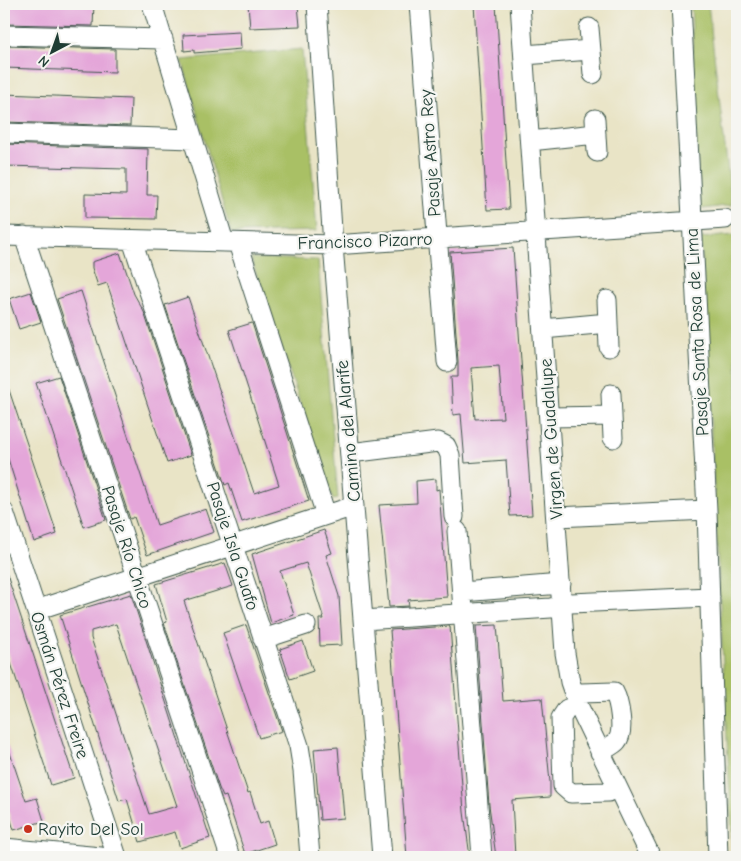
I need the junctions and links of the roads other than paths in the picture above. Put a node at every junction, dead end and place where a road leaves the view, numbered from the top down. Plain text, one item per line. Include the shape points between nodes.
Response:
1 (152, 4) edge
2 (317, 4) edge
3 (419, 4) edge
4 (520, 4) edge
5 (681, 4) edge
6 (589, 28) dead end
7 (4, 35) edge
8 (163, 40) junction
9 (591, 50) junction
10 (524, 56) junction
11 (594, 74) dead end
12 (4, 133) edge
13 (596, 135) dead end
14 (193, 140) junction
15 (530, 141) junction
16 (725, 219) dead end
17 (691, 221) junction
18 (536, 233) junction
19 (4, 236) edge
20 (24, 236) junction
21 (437, 239) junction
22 (132, 240) junction
23 (231, 242) junction
24 (333, 245) junction
25 (607, 300) dead end
26 (608, 323) junction
27 (543, 329) junction
28 (609, 348) dead end
29 (447, 362) dead end
30 (611, 394) dead end
31 (612, 416) junction
32 (549, 417) junction
33 (613, 438) dead end
34 (350, 453) junction
35 (354, 506) junction
36 (706, 510) junction
37 (4, 512) edge
38 (326, 515) junction
39 (557, 517) junction
40 (232, 546) junction
41 (137, 577) junction
42 (561, 584) junction
43 (462, 592) junction
44 (710, 597) junction
45 (562, 605) junction
46 (36, 610) junction
47 (463, 614) junction
48 (363, 620) junction
49 (306, 625) dead end
50 (263, 639) junction
51 (576, 701) junction
52 (600, 752) junction
53 (616, 787) junction
54 (4, 848) edge
55 (101, 857) edge
56 (117, 857) edge
57 (230, 857) edge
58 (310, 857) edge
59 (382, 857) edge
60 (482, 857) edge
61 (651, 857) edge
62 (718, 857) edge

1 - 8 street
2 - 24 street, Camino del Alarife
3 - 21 street, Pasaje Astro Rey
4 - 10 street, Virgen de Guadalupe
5 - 17 street, Pasaje Santa Rosa de Lima
6 - 9 street
7 - 8 street
8 - 14 street
9 - 10 street
9 - 11 street
10 - 15 street, Virgen de Guadalupe
12 - 14 street
13 - 15 street
14 - 23 street
15 - 18 street, Virgen de Guadalupe
16 - 17 street, Francisco Pizarro
17 - 18 street, Francisco Pizarro
17 - 36 street, Pasaje Santa Rosa de Lima
18 - 21 street, Francisco Pizarro
18 - 27 street, Virgen de Guadalupe
19 - 20 street, Francisco Pizarro
20 - 22 street, Francisco Pizarro
20 - 41 street, Pasaje Río Chico
21 - 24 street, Francisco Pizarro
21 - 29 street, Pasaje Astro Rey
22 - 23 street, Francisco Pizarro
22 - 40 street, Pasaje Isla Guafo
23 - 24 street, Francisco Pizarro
23 - 38 street
24 - 34 street, Camino del Alarife
25 - 26 street
26 - 27 street
26 - 28 street
27 - 32 street, Virgen de Guadalupe
30 - 31 street
31 - 32 street
31 - 33 street
32 - 39 street, Virgen de Guadalupe
34 - 35 street, Camino del Alarife
34 - 43 street via 438,442 449,450
35 - 38 street
35 - 48 street, Camino del Alarife
36 - 39 street
36 - 44 street, Pasaje Santa Rosa de Lima
37 - 46 street, Osmán Pérez Freire
38 - 40 street
39 - 42 street, Virgen de Guadalupe
40 - 41 street
40 - 50 street, Pasaje Isla Guafo
41 - 46 street
41 - 57 street, Pasaje Río Chico
42 - 43 street
42 - 45 street, Virgen de Guadalupe
43 - 47 street
44 - 45 street
44 - 62 street, Pasaje Santa Rosa de Lima
45 - 47 street
45 - 51 street, Virgen de Guadalupe via 565,653
46 - 56 street, Osmán Pérez Freire
47 - 48 street
47 - 60 street
48 - 59 street, Camino del Alarife
49 - 50 street
50 - 58 street, Pasaje Isla Guafo via 300,752
51 - 52 street, Virgen de Guadalupe
51 - 52 street via 581,693 614,692 619,702 620,733 617,741
51 - 53 street via 561,718 563,786 571,793 608,792
52 - 53 street, Virgen de Guadalupe
53 - 61 street, Virgen de Guadalupe
54 - 55 street

